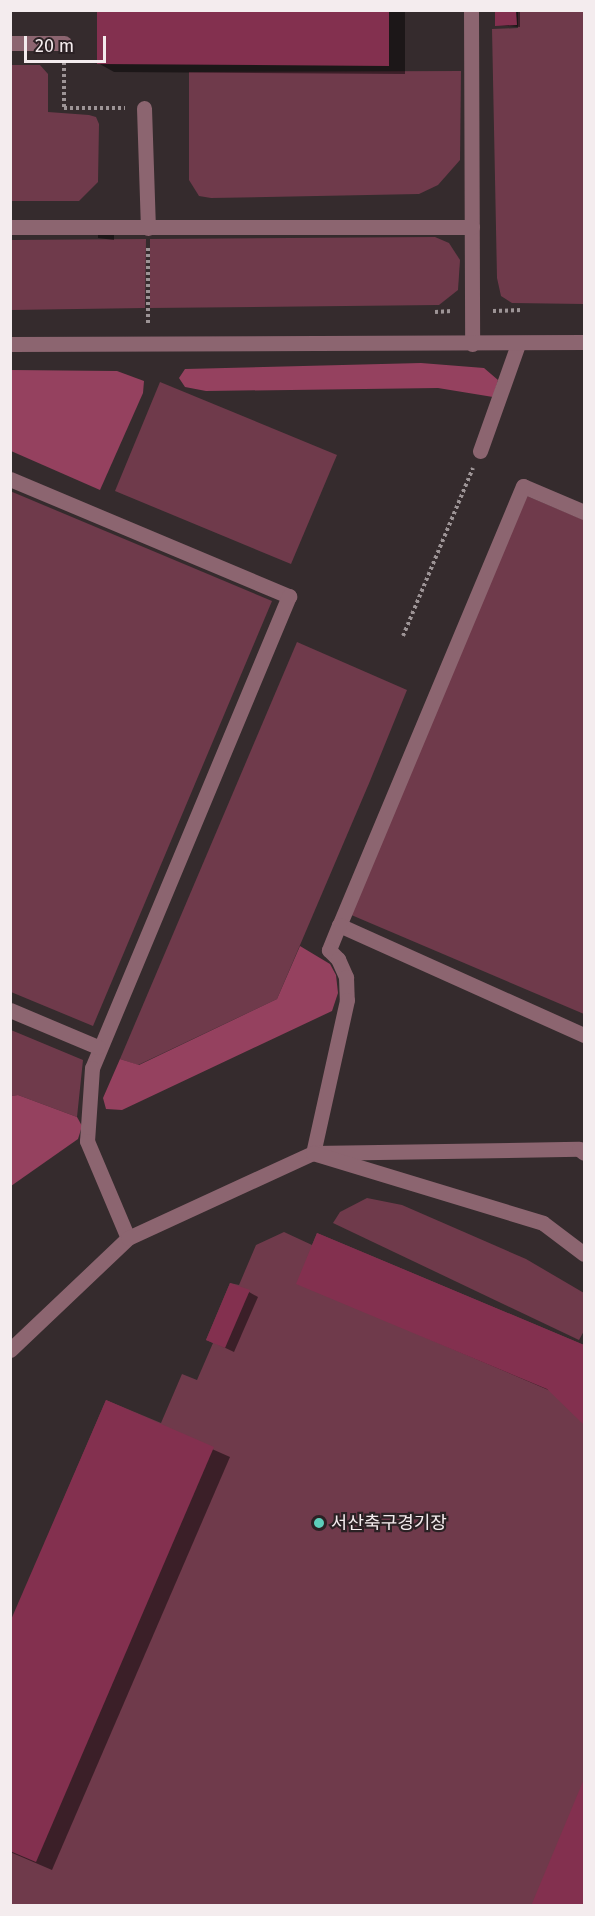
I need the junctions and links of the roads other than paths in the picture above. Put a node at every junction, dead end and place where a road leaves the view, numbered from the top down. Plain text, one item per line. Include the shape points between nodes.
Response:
1 (471, 10) edge
2 (10, 43) edge
3 (64, 43) road end
4 (144, 108) road end
5 (10, 227) edge
6 (472, 227) junction
7 (148, 228) junction
8 (585, 342) edge
9 (10, 344) edge
10 (472, 344) junction
11 (519, 344) junction
12 (480, 451) road end
13 (10, 479) edge
14 (585, 512) edge
15 (339, 925) junction
16 (10, 1010) edge
17 (585, 1035) edge
18 (98, 1047) junction
19 (312, 1153) junction
20 (585, 1153) edge
21 (128, 1238) junction
22 (585, 1254) edge
23 (10, 1350) edge

1 - 6 street
2 - 3 street
4 - 7 street
5 - 7 street
6 - 7 street
6 - 10 street
8 - 11 street
9 - 10 street
10 - 11 street
11 - 12 street
13 - 18 street via 289,596
14 - 15 street via 523,486
15 - 17 street
15 - 19 street via 329,950 346,977 347,1000
16 - 18 street
18 - 21 street via 92,1068 87,1141
19 - 20 street via 579,1149
19 - 21 street
19 - 22 street via 543,1223
21 - 23 street

